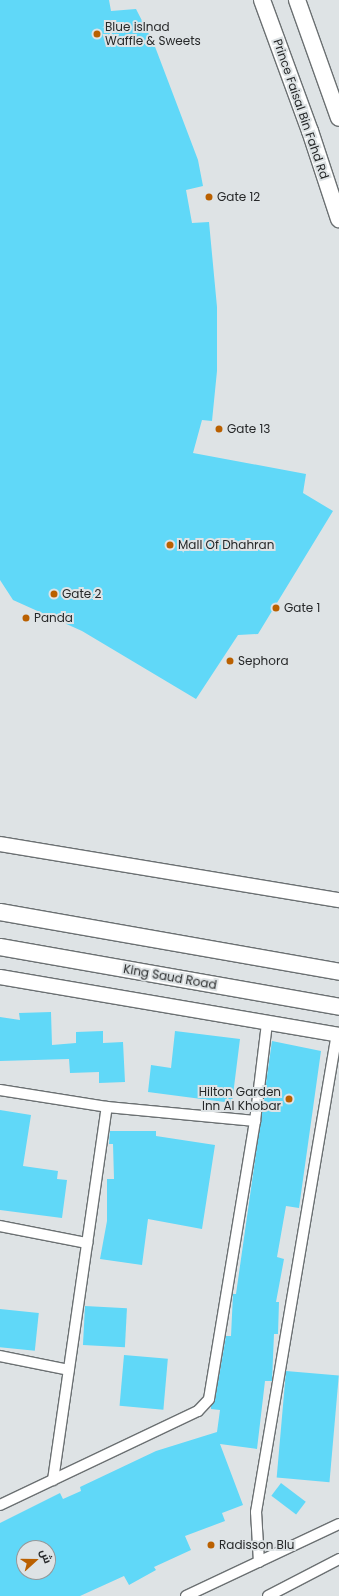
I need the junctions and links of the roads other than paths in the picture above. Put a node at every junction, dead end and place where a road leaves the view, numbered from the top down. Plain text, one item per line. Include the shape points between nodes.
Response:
1 (262, 0) edge
2 (297, 0) edge
3 (339, 118) edge
4 (339, 219) edge
5 (0, 844) edge
6 (339, 900) edge
7 (0, 912) edge
8 (0, 947) edge
9 (339, 972) edge
10 (0, 977) edge
11 (339, 1008) edge
12 (267, 1022) junction
13 (338, 1034) edge
14 (0, 1090) edge
15 (107, 1108) junction
16 (255, 1121) junction
17 (0, 1226) edge
18 (87, 1243) junction
19 (0, 1356) edge
20 (69, 1370) junction
21 (53, 1480) junction
22 (0, 1505) edge
23 (339, 1524) edge
24 (339, 1559) edge
25 (259, 1562) junction
26 (186, 1596) edge
27 (268, 1596) edge

1 - 4 main road, Prince Faisal Bin Fahd Rd
2 - 3 main road
5 - 6 main road
7 - 9 main road
8 - 11 main road, King Saud Road
10 - 12 main road
12 - 13 main road
12 - 16 street
13 - 25 street via 256,1512
14 - 15 street
15 - 16 street
15 - 18 street
16 - 21 street via 209,1399 198,1411
17 - 18 street
18 - 20 street
19 - 20 street
20 - 21 street
21 - 22 street
23 - 25 street
24 - 27 street
25 - 26 street

